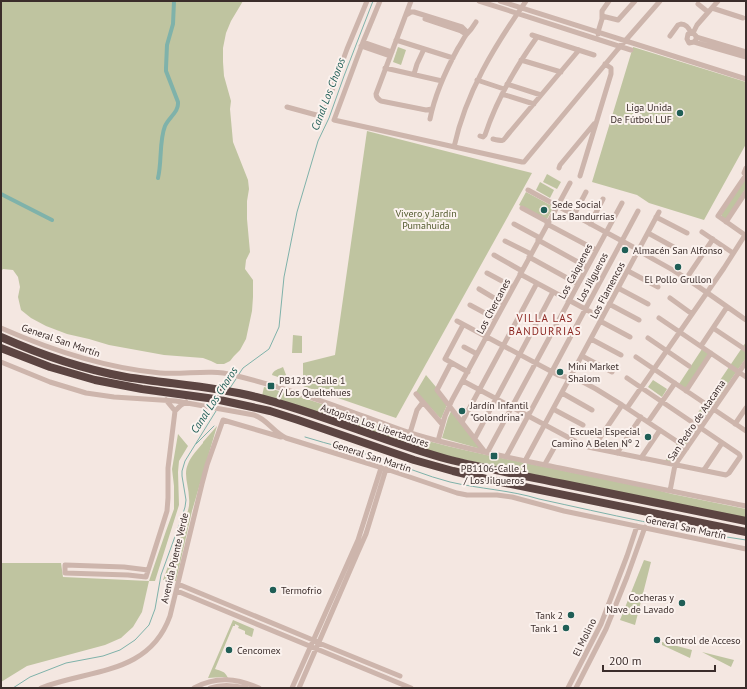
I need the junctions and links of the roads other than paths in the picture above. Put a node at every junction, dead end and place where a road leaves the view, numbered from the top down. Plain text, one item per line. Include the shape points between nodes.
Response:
1 (367, 1) edge
2 (380, 1) edge
3 (411, 1) edge
4 (479, 1) edge
5 (500, 1) edge
6 (526, 1) edge
7 (609, 1) edge
8 (635, 1) edge
9 (660, 1) edge
10 (718, 1) edge
11 (485, 2) edge
12 (698, 4) dead end
13 (521, 8) junction
14 (710, 10) junction
15 (518, 14) junction
16 (406, 15) junction
17 (602, 16) junction
18 (554, 18) junction
19 (743, 18) dead end
20 (476, 22) dead end
21 (551, 24) junction
22 (598, 32) junction
23 (466, 34) junction
24 (670, 36) dead end
25 (694, 36) junction
26 (596, 39) junction
27 (396, 40) junction
28 (625, 41) junction
29 (362, 44) junction
30 (620, 46) junction
31 (424, 49) junction
32 (579, 50) junction
33 (631, 50) dead end
34 (746, 52) edge
35 (391, 54) junction
36 (594, 55) dead end
37 (746, 57) edge
38 (453, 58) junction
39 (521, 60) junction
40 (605, 64) junction
41 (385, 68) junction
42 (561, 72) junction
43 (414, 74) junction
44 (746, 79) edge
45 (477, 80) junction
46 (442, 81) junction
47 (504, 89) junction
48 (542, 95) junction
49 (534, 104) junction
50 (287, 107) dead end
51 (432, 109) junction
52 (430, 119) dead end
53 (596, 122) junction
54 (480, 136) dead end
55 (493, 139) dead end
56 (454, 147) junction
57 (559, 168) dead end
58 (746, 168) edge
59 (746, 175) edge
60 (580, 176) dead end
61 (570, 183) dead end
62 (528, 190) dead end
63 (586, 192) dead end
64 (746, 192) edge
65 (603, 199) dead end
66 (622, 203) dead end
67 (557, 206) junction
68 (522, 208) dead end
69 (638, 211) dead end
70 (574, 215) junction
71 (726, 222) junction
72 (548, 223) junction
73 (514, 224) dead end
74 (590, 224) junction
75 (606, 232) junction
76 (702, 232) dead end
77 (648, 233) junction
78 (687, 233) dead end
79 (539, 239) junction
80 (713, 239) junction
81 (506, 240) dead end
82 (622, 241) junction
83 (596, 250) junction
84 (638, 250) junction
85 (679, 250) dead end
86 (733, 253) junction
87 (494, 256) dead end
88 (530, 256) junction
89 (587, 267) junction
90 (628, 271) junction
91 (487, 273) dead end
92 (521, 273) junction
93 (686, 279) junction
94 (537, 283) junction
95 (578, 284) junction
96 (513, 287) junction
97 (658, 287) dead end
98 (618, 288) junction
99 (479, 290) dead end
100 (553, 292) junction
101 (707, 293) junction
102 (670, 298) dead end
103 (569, 301) junction
104 (504, 304) junction
105 (609, 304) junction
106 (648, 304) dead end
107 (470, 305) dead end
108 (728, 307) junction
109 (585, 309) junction
110 (692, 314) junction
111 (659, 318) dead end
112 (496, 319) junction
113 (601, 320) junction
114 (639, 320) dead end
115 (746, 320) edge
116 (457, 321) dead end
117 (463, 325) junction
118 (1, 328) edge
119 (713, 328) junction
120 (680, 332) junction
121 (1, 337) edge
122 (486, 337) junction
123 (630, 337) dead end
124 (648, 338) dead end
125 (591, 339) junction
126 (503, 346) junction
127 (700, 346) junction
128 (464, 347) dead end
129 (1, 348) edge
130 (746, 350) edge
131 (667, 351) junction
132 (711, 353) junction
133 (477, 354) junction
134 (519, 355) junction
135 (621, 355) dead end
136 (582, 356) junction
137 (636, 357) dead end
138 (1, 362) edge
139 (746, 362) edge
140 (451, 363) junction
141 (535, 363) junction
142 (689, 366) dead end
143 (654, 369) junction
144 (468, 372) junction
145 (551, 372) junction
146 (612, 372) dead end
147 (739, 372) junction
148 (746, 377) edge
149 (627, 378) dead end
150 (569, 379) junction
151 (463, 381) junction
152 (675, 383) junction
153 (642, 388) junction
154 (480, 390) junction
155 (686, 391) junction
156 (562, 393) junction
157 (416, 394) dead end
158 (496, 398) junction
159 (166, 400) junction
160 (186, 402) junction
161 (423, 402) junction
162 (662, 402) junction
163 (450, 405) junction
164 (622, 405) junction
165 (512, 407) junction
166 (628, 408) junction
167 (746, 408) edge
168 (553, 409) junction
169 (714, 409) junction
170 (592, 410) dead end
171 (175, 411) junction
172 (528, 416) junction
173 (641, 417) junction
174 (462, 422) junction
175 (648, 422) junction
176 (442, 424) junction
177 (735, 424) junction
178 (545, 425) junction
179 (583, 425) dead end
180 (701, 428) junction
181 (660, 430) junction
182 (746, 431) edge
183 (410, 433) junction
184 (286, 438) junction
185 (474, 438) junction
186 (438, 441) junction
187 (575, 441) dead end
188 (722, 443) junction
189 (554, 448) dead end
190 (687, 448) junction
191 (486, 452) junction
192 (617, 453) junction
193 (506, 456) junction
194 (641, 458) junction
195 (525, 461) junction
196 (545, 464) junction
197 (675, 465) junction
198 (384, 469) junction
199 (704, 470) junction
200 (670, 491) junction
201 (746, 506) edge
202 (746, 521) edge
203 (637, 526) junction
204 (644, 527) junction
205 (746, 532) edge
206 (746, 549) edge
207 (356, 551) junction
208 (627, 556) junction
209 (633, 561) junction
210 (95, 566) junction
211 (148, 570) junction
212 (102, 574) junction
213 (178, 584) junction
214 (177, 590) junction
215 (216, 600) junction
216 (214, 606) junction
217 (313, 640) junction
218 (319, 643) junction
219 (311, 646) junction
220 (316, 649) junction
221 (382, 669) junction
222 (379, 675) junction
223 (400, 676) dead end
224 (41, 688) edge
225 (194, 688) edge
226 (210, 688) edge
227 (246, 688) edge
228 (259, 688) edge
229 (292, 688) edge
230 (299, 688) edge
231 (411, 688) edge
232 (568, 688) edge
233 (576, 688) edge

1 - 50 street via 324,115
2 - 29 street
3 - 16 street
4 - 11 street
5 - 13 street
6 - 13 street
7 - 17 street via 602,11
8 - 17 street via 618,20
9 - 28 street
10 - 14 street
11 - 15 street
12 - 14 street
13 - 15 street
13 - 18 street
14 - 19 street
14 - 25 street via 695,27
15 - 21 street
15 - 45 street
16 - 23 street via 437,21
16 - 27 street
17 - 22 street
18 - 21 street
18 - 22 street
20 - 23 street
21 - 26 street
22 - 26 street
22 - 28 street
23 - 38 street
24 - 25 street via 678,25 684,24
25 - 34 street
25 - 37 street
26 - 30 street
27 - 31 street
27 - 35 street
28 - 30 street
28 - 44 street
29 - 35 street
29 - 56 street via 334,120
30 - 33 street
30 - 40 street
31 - 38 street
31 - 43 street
32 - 36 street
32 - 39 street via 534,36
32 - 42 street
35 - 41 street
38 - 46 street
39 - 42 street
39 - 47 street
40 - 53 street via 610,68 611,74
40 - 56 street via 524,162
41 - 43 street
41 - 51 street via 376,94 403,104
42 - 48 street
43 - 46 street
45 - 47 street
45 - 56 street
46 - 51 street
47 - 48 street
47 - 49 street
47 - 54 street via 485,135
48 - 49 street
49 - 55 street via 503,141
51 - 52 street
53 - 57 street
53 - 60 street
58 - 59 street
59 - 71 street via 718,216
61 - 67 street, Los Chercanes
62 - 67 street
63 - 70 street
64 - 71 street
65 - 74 street
66 - 75 street, Los Caiquenes
67 - 70 street
67 - 72 street, Los Chercanes
68 - 72 street
69 - 82 street, Los Jilgueros
70 - 74 street
71 - 86 street via 745,235
72 - 79 street, Los Chercanes
72 - 83 street
73 - 79 street
74 - 75 street
75 - 82 street
75 - 83 street, Los Caiquenes
76 - 80 street
77 - 78 street, Los Flamencos via 658,214
77 - 84 street, Los Flamencos
77 - 85 street
79 - 88 street, Los Chercanes
79 - 89 street
80 - 86 street
80 - 93 street
81 - 88 street
82 - 84 street
82 - 109 street, Los Jilgueros
83 - 89 street, Los Caiquenes
84 - 90 street, Los Flamencos
84 - 93 street
86 - 101 street
87 - 92 street
88 - 92 street, Los Chercanes
88 - 95 street
89 - 95 street, Los Caiquenes
90 - 97 street
90 - 98 street, Los Flamencos
91 - 96 street
92 - 94 street
92 - 96 street, Los Chercanes
93 - 101 street
94 - 100 street
94 - 126 street
95 - 103 street, Los Caiquenes
96 - 104 street, Los Chercanes
98 - 105 street, Los Flamencos
98 - 106 street
99 - 104 street
100 - 103 street
100 - 134 street
101 - 108 street
101 - 110 street
102 - 110 street
103 - 109 street
103 - 141 street, Los Caiquenes
104 - 112 street, Los Chercanes
105 - 113 street, Los Flamencos
105 - 114 street
107 - 112 street
108 - 115 street
108 - 119 street
109 - 113 street
109 - 145 street, Los Jilgueros
110 - 120 street
111 - 120 street
112 - 122 street, Los Chercanes
113 - 123 street
113 - 125 street, Los Flamencos
116 - 117 street
117 - 122 street
117 - 140 street via 444,359
118 - 183 street, General San Martín via 60,351 116,366 167,374 230,374 310,397
119 - 127 street
119 - 130 street
120 - 127 street
120 - 131 street
121 - 202 highway, Autopista Los Libertadores via 57,359 98,371 265,399 455,461
122 - 126 street
122 - 133 street, Los Chercanes
124 - 131 street
125 - 135 street
125 - 136 street, Los Flamencos
126 - 134 street
126 - 154 street
127 - 132 street
128 - 133 street
129 - 205 highway, Autopista Los Libertadores via 50,368 95,380 255,407 453,471
131 - 142 street
131 - 143 street
132 - 147 street
132 - 155 street
133 - 144 street, Los Chercanes
134 - 141 street
134 - 158 street
136 - 146 street
136 - 150 street, Los Flamencos
137 - 143 street
138 - 159 street, General San Martín via 41,379 80,391 114,397
139 - 147 street, San Pedro de Atacama
140 - 144 street
140 - 163 street via 437,390
141 - 145 street
141 - 165 street, Los Caiquenes
143 - 152 street
143 - 153 street
144 - 151 street, Los Chercanes
145 - 150 street
145 - 172 street, Los Jilgueros
147 - 148 street
147 - 169 street, San Pedro de Atacama
149 - 153 street
150 - 156 street, Los Flamencos
150 - 164 street via 585,383
151 - 154 street
151 - 163 street, Los Chercanes
152 - 155 street
152 - 162 street
153 - 162 street
153 - 166 street
154 - 158 street
154 - 174 street
155 - 169 street
156 - 168 street, Los Flamencos
156 - 170 street
157 - 161 street
158 - 165 street
158 - 185 street
159 - 160 street, General San Martín
159 - 171 street
160 - 171 street
160 - 184 street, General San Martín via 257,416
161 - 176 street
161 - 183 street via 417,409
162 - 175 street
162 - 180 street
163 - 174 street
163 - 176 street, Los Chercanes
164 - 166 street
164 - 192 street via 590,447
165 - 172 street
165 - 191 street, Los Caiquenes
166 - 173 street
167 - 177 street
168 - 178 street, Los Flamencos
168 - 179 street
169 - 177 street
169 - 180 street, San Pedro de Atacama
171 - 211 street, Avenida Puente Verde via 168,468 167,511
172 - 178 street
172 - 193 street, Los Jilgueros
173 - 175 street
173 - 192 street
174 - 185 street
175 - 181 street
176 - 186 street, Los Chercanes
177 - 182 street
178 - 187 street
178 - 195 street, Los Flamencos
180 - 188 street
180 - 190 street, San Pedro de Atacama
181 - 190 street
181 - 194 street
183 - 186 street, General San Martín
184 - 198 street, General San Martín
184 - 213 street, Avenida Puente Verde via 223,420 207,465
185 - 191 street
186 - 191 street, General San Martín
188 - 199 street
188 - 199 street via 740,456 730,473 727,475
189 - 196 street
190 - 197 street, San Pedro de Atacama
191 - 193 street, General San Martín
192 - 194 street
193 - 195 street, General San Martín
194 - 197 street
195 - 196 street, General San Martín
196 - 200 street, General San Martín
197 - 199 street
197 - 200 street, San Pedro de Atacama
198 - 203 street, General San Martín via 462,494 512,497
198 - 207 street
200 - 201 street, General San Martín
203 - 204 street, General San Martín
203 - 208 street, El Molino
204 - 206 street, General San Martín
204 - 209 street, El Molino
207 - 217 street
207 - 218 street
208 - 209 street via 631,556
208 - 232 street, El Molino via 601,624
209 - 233 street, El Molino via 606,629
210 - 211 street
210 - 212 street
210 - 212 street via 65,565 65,573
211 - 212 street, Avenida Puente Verde via 146,577
213 - 214 street, Avenida Puente Verde
213 - 215 street
214 - 216 street
214 - 224 street, Avenida Puente Verde via 164,629 152,646 134,660
215 - 216 street
215 - 217 street
216 - 219 street
217 - 218 street
217 - 219 street
218 - 220 street
218 - 221 street
219 - 220 street
219 - 229 street
220 - 222 street
220 - 230 street
221 - 222 street
221 - 223 street
222 - 231 street
225 - 228 street via 209,682 225,680 241,681
226 - 227 street via 225,685

